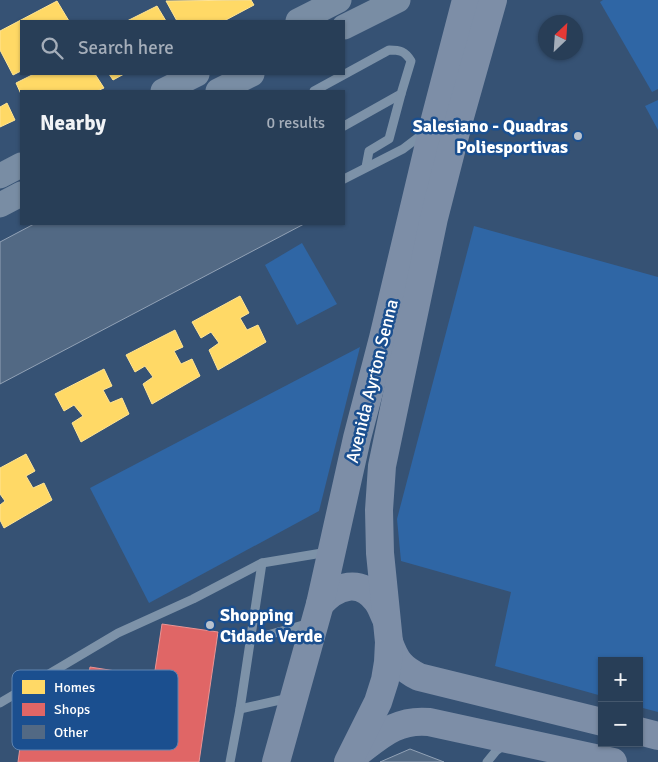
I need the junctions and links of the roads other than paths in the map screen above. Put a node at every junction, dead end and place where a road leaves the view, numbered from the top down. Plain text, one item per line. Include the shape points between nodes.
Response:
1 (398, 0) edge
2 (466, 0) edge
3 (493, 0) edge
4 (345, 26) edge
5 (345, 74) edge
6 (195, 75) edge
7 (343, 75) edge
8 (249, 78) edge
9 (165, 90) edge
10 (220, 90) edge
11 (316, 90) edge
12 (402, 94) junction
13 (435, 119) junction
14 (345, 125) edge
15 (20, 166) edge
16 (366, 167) junction
17 (0, 176) edge
18 (345, 178) edge
19 (20, 195) edge
20 (0, 205) edge
21 (331, 551) junction
22 (262, 563) junction
23 (318, 613) junction
24 (387, 631) junction
25 (250, 640) junction
26 (56, 670) edge
27 (12, 696) edge
28 (294, 697) junction
29 (0, 703) edge
30 (240, 709) junction
31 (598, 721) edge
32 (643, 732) edge
33 (658, 736) edge
34 (512, 739) junction
35 (284, 757) edge
36 (347, 760) edge
37 (230, 762) edge
38 (487, 762) edge
39 (612, 762) edge

1 - 4 street
2 - 13 main road, Avenida Ayrton Senna
3 - 24 main road, Avenida Ayrton Senna via 434,218 382,466 380,553
5 - 12 lane via 389,50 399,50 411,61
6 - 9 street
7 - 11 lane
8 - 10 street
12 - 14 lane
12 - 16 lane via 389,139 369,151
13 - 16 lane via 416,140
13 - 21 main road, Avenida Ayrton Senna
15 - 17 street
16 - 18 lane
19 - 20 street
21 - 22 lane
21 - 23 main road, Avenida Ayrton Senna
22 - 25 lane
22 - 26 lane via 118,633
23 - 24 main road via 328,595 337,589 361,588 378,602
23 - 25 lane
23 - 28 main road, Avenida Ayrton Senna
24 - 31 main road via 395,658 408,672 419,677
24 - 36 main road, Avenida Ayrton Senna via 385,680 378,702
25 - 30 lane
27 - 29 lane
28 - 30 lane
28 - 35 main road, Avenida Ayrton Senna
30 - 37 lane
32 - 33 main road
34 - 36 main road via 415,721 392,727
34 - 38 lane
34 - 39 main road

